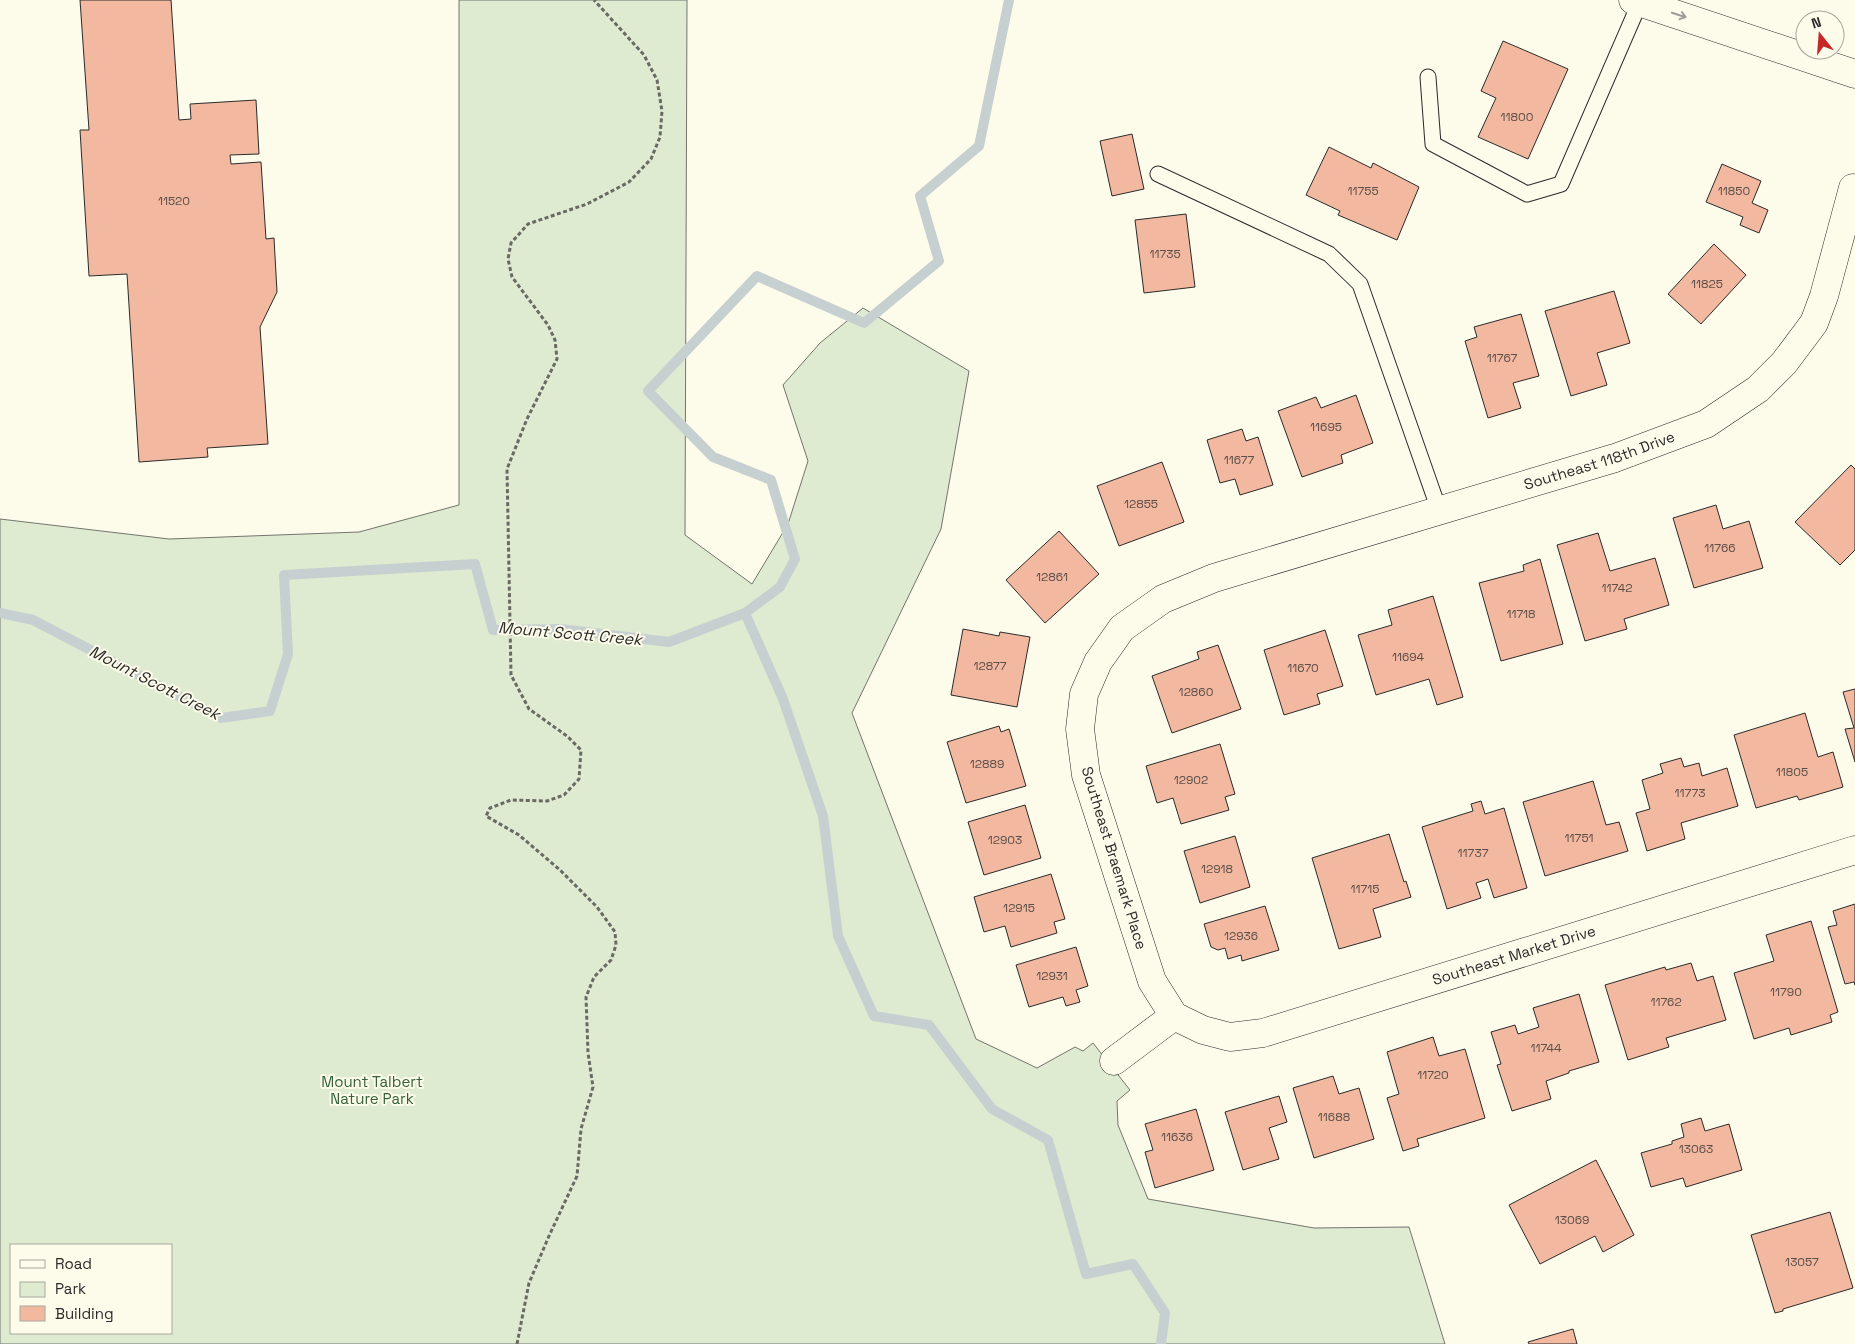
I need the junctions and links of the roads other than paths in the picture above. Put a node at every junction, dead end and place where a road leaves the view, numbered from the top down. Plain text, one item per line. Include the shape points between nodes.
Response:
1 (1637, 1) edge
2 (1855, 74) edge
3 (1428, 77) dead end
4 (1158, 174) dead end
5 (1853, 188) dead end
6 (1439, 510) junction
7 (1214, 578) joint
8 (1855, 850) edge
9 (1174, 1016) junction
10 (1114, 1061) dead end

1 -> 2 street
1 - 3 lane via 1560,184 1527,194 1433,144
4 - 6 lane via 1329,254 1360,284
5 - 6 street, Southeast 118th Drive via 1814,323 1784,364 1758,388 1706,424 1615,458
6 - 7 street, Southeast 118th Drive
7 - 9 street, Southeast Braemark Place via 1163,599 1122,628 1098,662 1084,694 1080,729 1086,775 1152,980
8 - 9 street, Southeast Market Drive via 1263,1033 1230,1037 1203,1030
9 - 10 street

